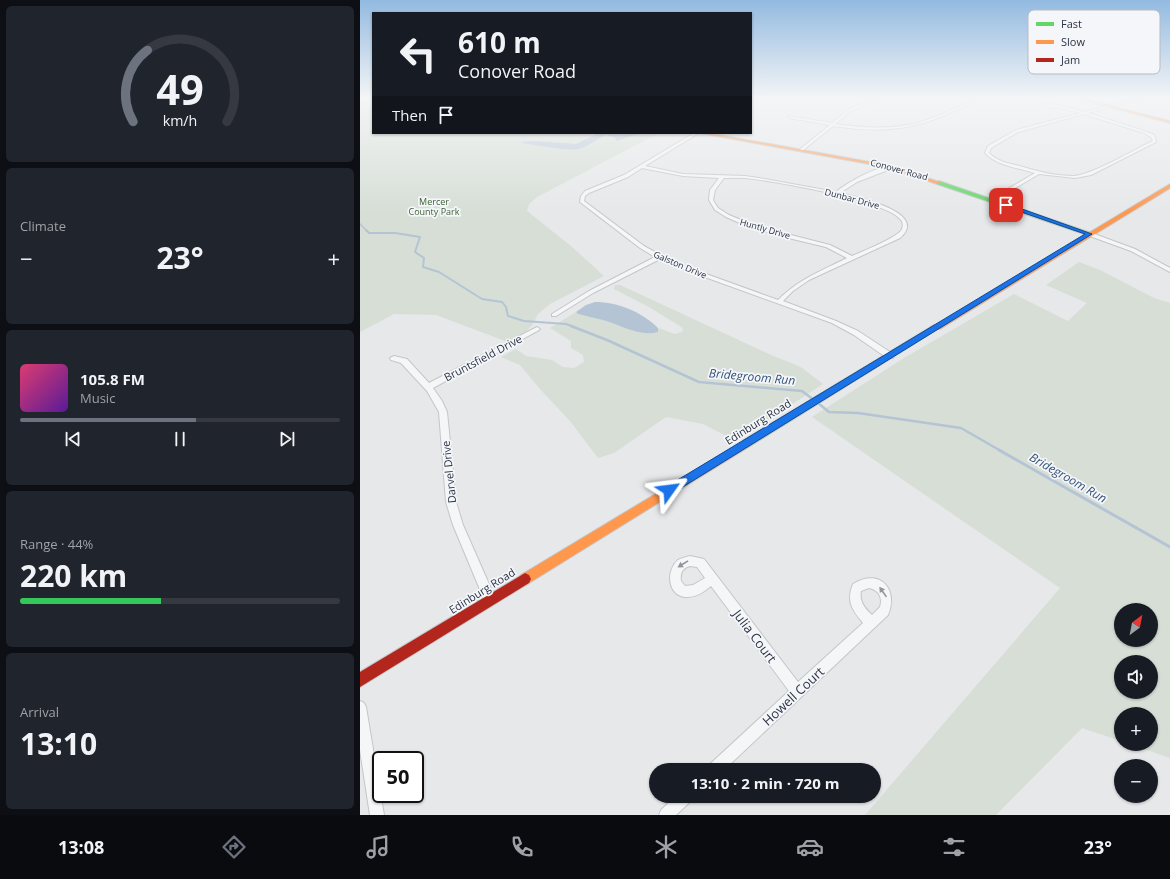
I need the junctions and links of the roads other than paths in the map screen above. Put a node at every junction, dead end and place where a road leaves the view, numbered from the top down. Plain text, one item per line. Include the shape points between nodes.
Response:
1 (690, 137) edge
2 (725, 137) edge
3 (817, 137) edge
4 (1007, 137) edge
5 (1154, 137) edge
6 (801, 150) junction
7 (641, 167) junction
8 (892, 167) junction
9 (1038, 173) junction
10 (723, 176) junction
11 (1170, 186) edge
12 (836, 194) junction
13 (991, 200) junction
14 (1089, 234) junction
15 (660, 258) junction
16 (852, 259) junction
17 (1170, 270) edge
18 (779, 302) junction
19 (554, 315) dead end
20 (537, 329) dead end
21 (890, 356) junction
22 (394, 358) dead end
23 (428, 387) junction
24 (712, 579) dead end
25 (490, 600) junction
26 (871, 623) dead end
27 (360, 680) edge
28 (798, 692) junction
29 (360, 707) edge
30 (722, 763) edge
31 (679, 803) edge
32 (377, 815) edge
33 (666, 815) edge

1 - 7 street, Galston Drive
2 - 6 main road, Conover Road
3 - 6 street
4 - 9 street via 987,149 989,155 996,160
5 - 9 street via 1156,139 1154,142 1089,174 1070,178
6 - 8 main road, Conover Road
7 - 10 street, Dunbar Drive via 684,175
7 - 15 street, Galston Drive via 587,192 582,199 636,243
8 - 12 street via 854,180
8 - 13 main road, Conover Road
9 - 13 street
10 - 12 street, Dunbar Drive via 757,179
10 - 16 street, Huntly Drive via 711,195 714,206 721,213 740,222 828,246
11 - 14 main road, Edinburg Road
12 - 16 street, Dunbar Drive via 885,208 898,215 906,225 898,237
13 - 14 main road, Conover Road
14 - 17 street via 1133,250
14 - 21 main road, Edinburg Road
15 - 18 street, Galston Drive
15 - 19 street via 591,292
16 - 18 street, Dunbar Drive via 803,282
18 - 21 street, Galston Drive via 845,327
20 - 23 street, Bruntsfield Drive
21 - 25 main road, Edinburg Road
22 - 23 street, Darvel Drive via 404,361
23 - 25 street, Darvel Drive via 443,412 451,502 458,526
24 - 28 street, Julia Court
25 - 27 main road, Edinburg Road
26 - 28 street, Howell Court
28 - 30 street, Howell Court
29 - 32 street
31 - 33 street

